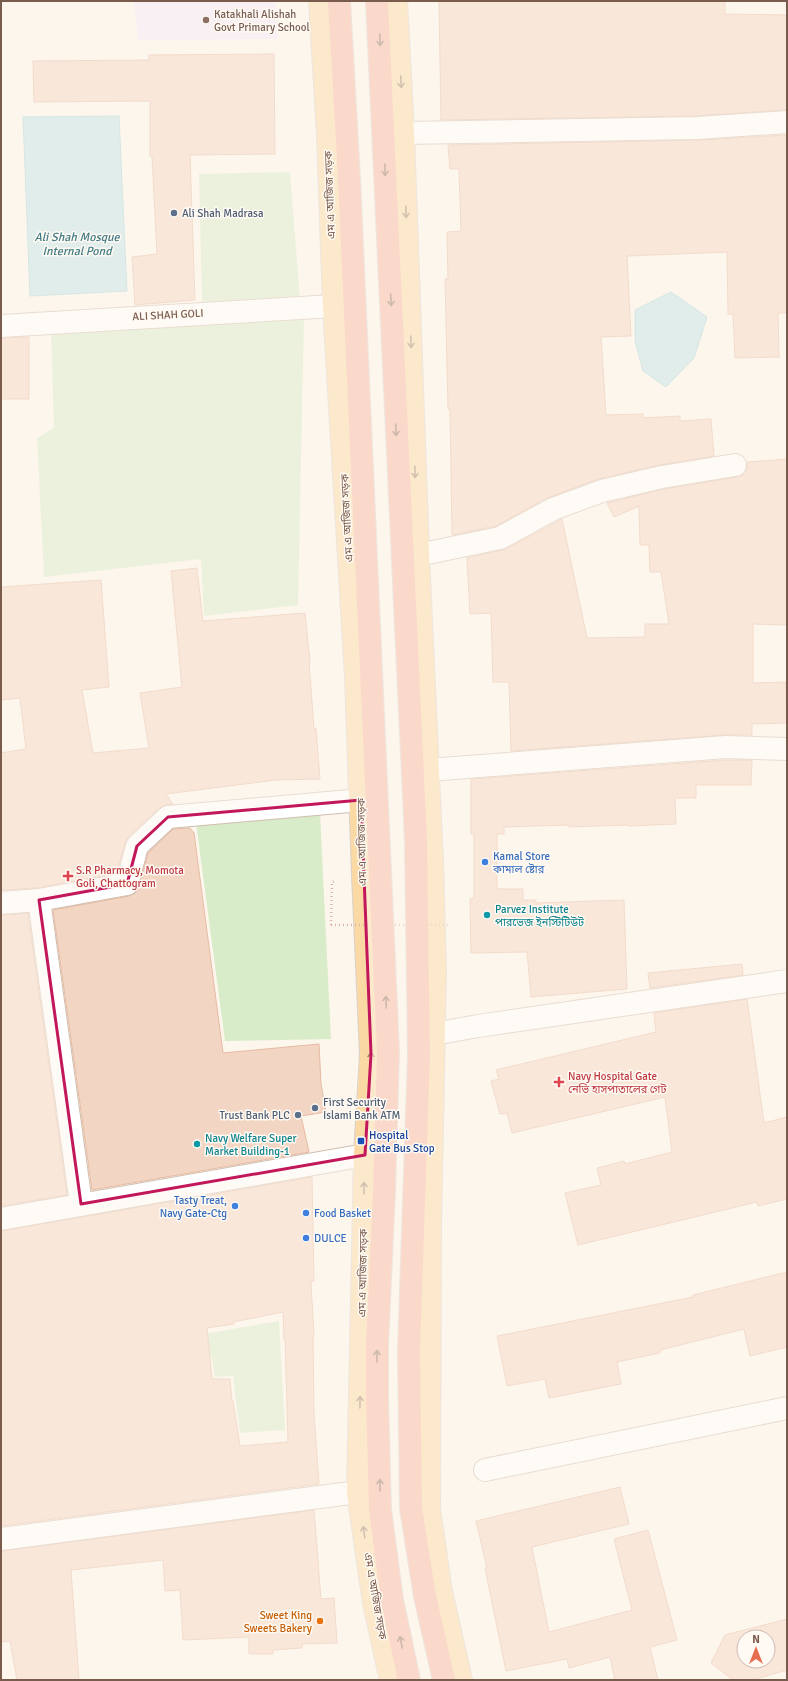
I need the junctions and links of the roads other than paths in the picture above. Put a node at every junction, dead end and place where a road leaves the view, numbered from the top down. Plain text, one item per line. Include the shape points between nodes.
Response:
1 (320, 1) edge
2 (339, 1) edge
3 (377, 1) edge
4 (396, 1) edge
5 (787, 122) edge
6 (403, 133) junction
7 (334, 306) junction
8 (1, 326) edge
9 (736, 465) dead end
10 (418, 555) junction
11 (787, 749) edge
12 (428, 770) junction
13 (361, 800) junction
14 (39, 900) junction
15 (1, 903) edge
16 (787, 981) edge
17 (434, 1034) junction
18 (365, 1155) junction
19 (82, 1204) junction
20 (1, 1218) edge
21 (787, 1408) edge
22 (485, 1470) dead end
23 (358, 1492) junction
24 (1, 1540) edge
25 (391, 1680) edge
26 (409, 1680) edge
27 (444, 1680) edge
28 (461, 1680) edge

1 - 7 main road, এম এ আজিজ সড়ক
26 -> 2 highway via 392,1600 380,1510 377,1344 388,1052
3 -> 27 highway via 416,840 419,1056 409,1350 411,1508 425,1596
4 -> 6 main road
5 - 6 street via 698,128
6 -> 10 main road
7 - 8 street, ALI SHAH GOLI
7 - 13 main road, এম এ আজিজ সড়ক
9 - 10 street via 662,477 602,491 553,509 500,538
10 - 12 main road
11 - 12 street via 726,747
12 - 17 main road via 435,972
13 - 14 street via 168,817 137,846 127,884
18 -> 13 main road, এম এ আজিজ সড়ক via 371,1054
14 - 15 street
14 - 19 street
16 - 17 street
17 - 28 main road via 429,1509 441,1592
18 - 19 street
23 -> 18 main road, এম এ আজিজ সড়ক
19 - 20 street
21 - 22 street
23 - 24 street
25 -> 23 main road, এম এ আজিজ সড়ক via 374,1603

